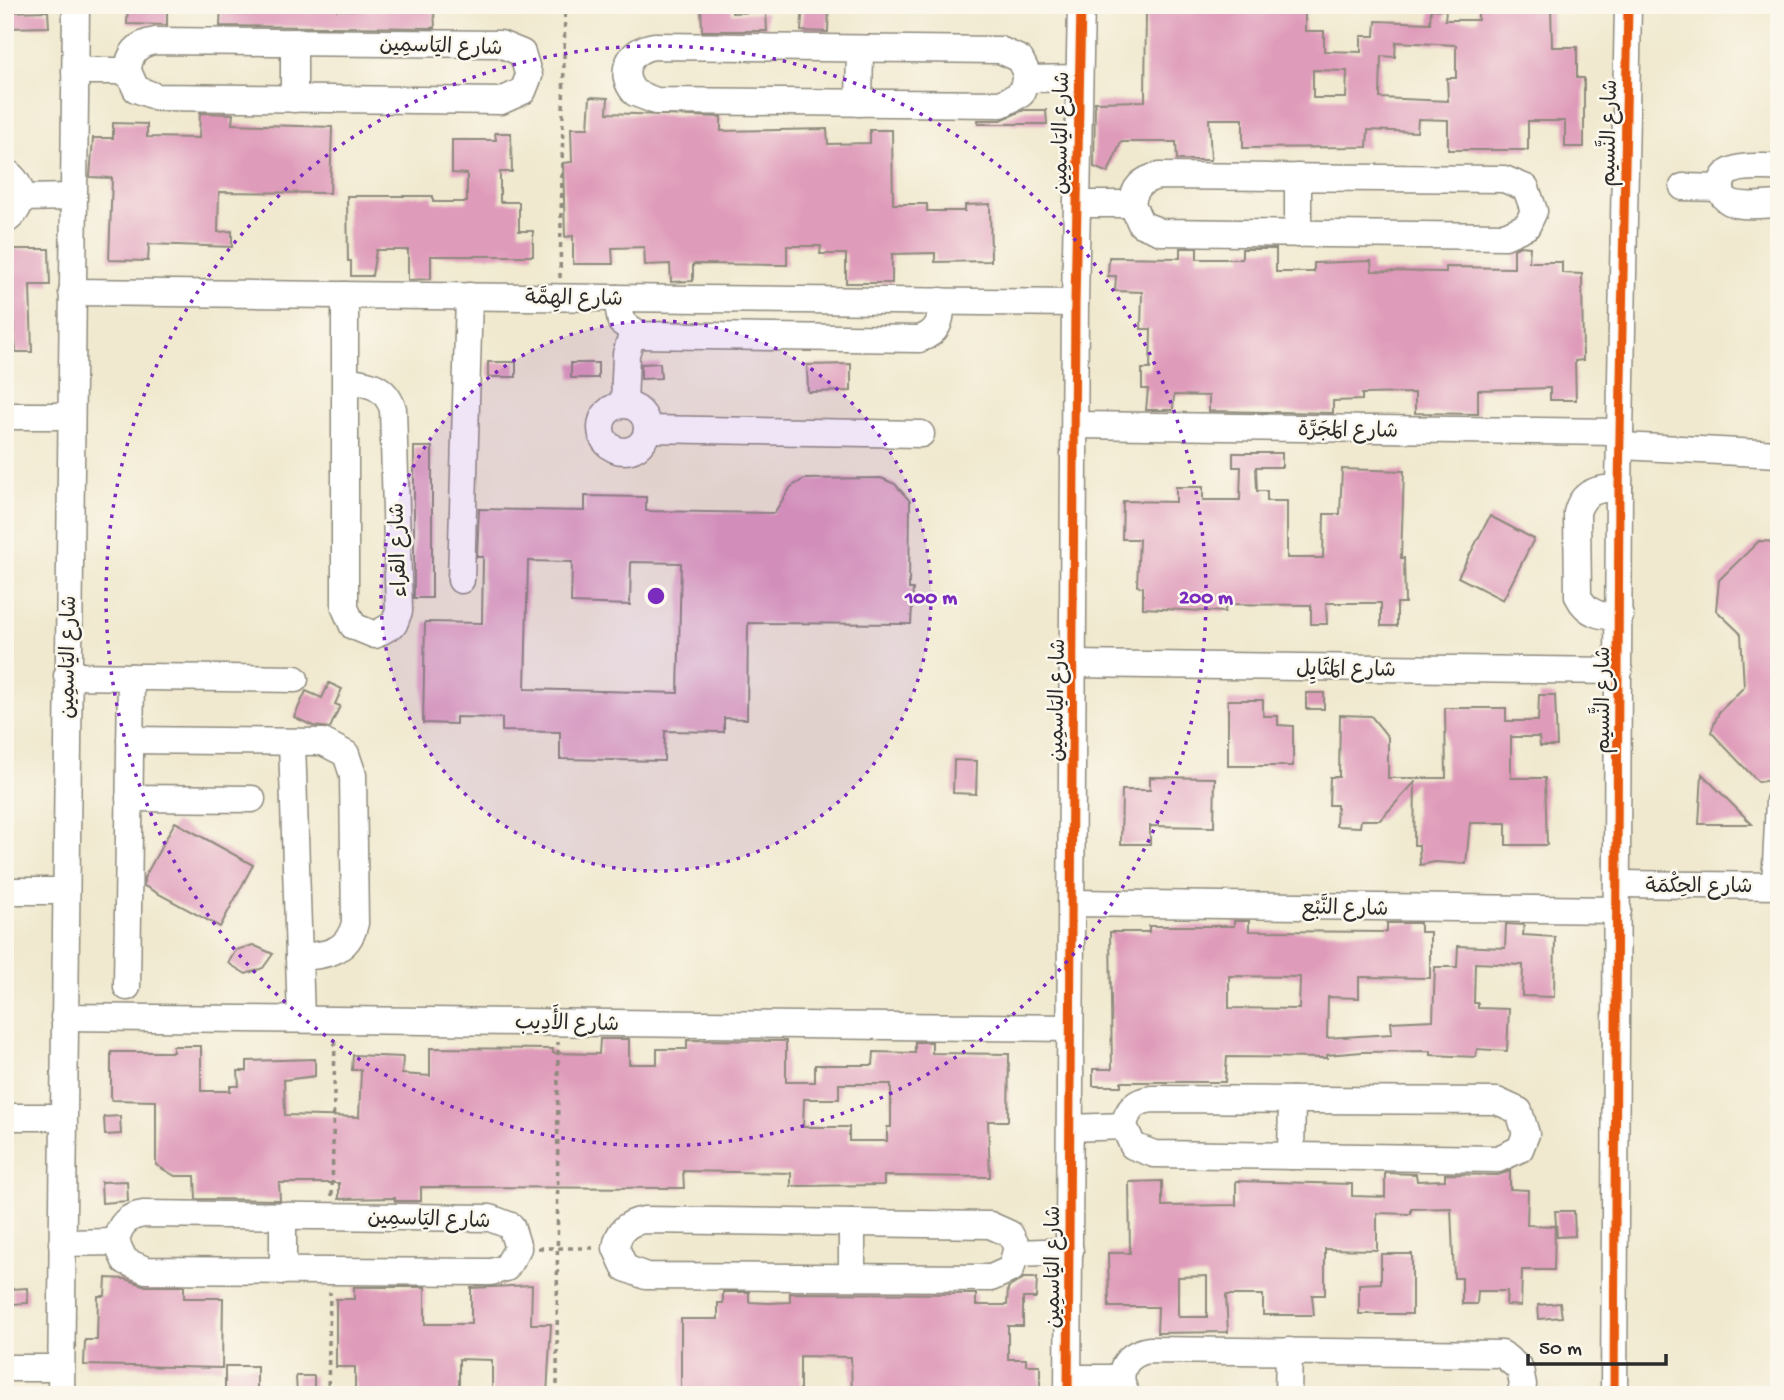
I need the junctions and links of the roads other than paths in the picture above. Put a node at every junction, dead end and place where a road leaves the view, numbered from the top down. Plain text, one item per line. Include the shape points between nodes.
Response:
1 (76, 5) edge
2 (1081, 5) edge
3 (1628, 5) edge
4 (294, 42) junction
5 (860, 48) junction
6 (75, 71) junction
7 (128, 71) junction
8 (1078, 78) junction
9 (1027, 79) junction
10 (294, 99) junction
11 (859, 103) junction
12 (1779, 167) edge
13 (5, 171) edge
14 (1298, 177) junction
15 (1683, 187) dead end
16 (1721, 188) junction
17 (74, 197) junction
18 (21, 198) junction
19 (1077, 204) junction
20 (1132, 204) junction
21 (1779, 204) edge
22 (5, 221) edge
23 (1298, 234) junction
24 (72, 292) junction
25 (345, 295) junction
26 (469, 296) junction
27 (617, 298) junction
28 (941, 301) junction
29 (1076, 303) junction
30 (633, 332) junction
31 (345, 380) junction
32 (624, 404) junction
33 (5, 416) edge
34 (71, 416) junction
35 (1076, 425) junction
36 (648, 429) junction
37 (921, 434) dead end
38 (1620, 445) junction
39 (1779, 454) edge
40 (1619, 488) junction
41 (461, 580) dead end
42 (1620, 617) junction
43 (1073, 664) junction
44 (1619, 671) junction
45 (67, 676) junction
46 (131, 677) junction
47 (295, 679) dead end
48 (130, 740) junction
49 (292, 742) junction
50 (129, 798) junction
51 (252, 799) dead end
52 (1779, 801) edge
53 (1777, 886) edge
54 (5, 891) edge
55 (64, 891) junction
56 (1619, 897) junction
57 (1072, 903) junction
58 (299, 957) junction
59 (127, 987) dead end
60 (64, 1017) junction
61 (301, 1019) junction
62 (1070, 1028) junction
63 (1292, 1100) junction
64 (7, 1116) edge
65 (62, 1117) junction
66 (1124, 1126) junction
67 (1071, 1128) junction
68 (1291, 1156) junction
69 (283, 1215) junction
70 (852, 1223) junction
71 (116, 1242) junction
72 (62, 1243) junction
73 (1070, 1251) junction
74 (1017, 1253) junction
75 (283, 1271) junction
76 (852, 1277) junction
77 (1289, 1351) junction
78 (7, 1367) edge
79 (61, 1368) junction
80 (1068, 1386) edge
81 (1124, 1386) edge
82 (61, 1395) edge
83 (1287, 1395) edge
84 (1520, 1395) edge
85 (1614, 1395) edge

1 - 6 street, شارع اليَاسمِين
2 - 8 street, شارع اليَاسمِين
3 - 38 street, شارع النَّسيم
4 - 7 street, شارع اليَاسمِين via 146,43 132,53
4 - 10 street
4 - 10 street, شارع اليَاسمِين via 508,45 522,53 529,76 516,97 501,101
5 - 9 street, شارع اليَاسمِين via 1007,52 1020,59
5 - 11 street
5 - 11 street, شارع اليَاسمِين via 654,46 637,51 626,73 635,93 656,102
6 - 7 street
6 - 17 street, شارع اليَاسمِين
7 - 10 street, شارع اليَاسمِين via 136,89 157,97
8 - 9 street, شارع اليَاسمِين
8 - 19 street, شارع اليَاسمِين
9 - 11 street, شارع اليَاسمِين via 1021,94 1001,104
12 - 16 street via 1732,170
13 - 18 street via 19,184
14 - 20 street via 1159,176 1137,188
14 - 23 street
14 - 23 street via 1512,180 1527,188 1534,211 1527,226 1505,236
15 - 16 street
16 - 21 street via 1726,199 1737,205
17 - 18 street
17 - 24 street, شارع اليَاسمِين
18 - 22 street via 15,214
19 - 20 street, شارع اليَاسمِين
19 - 29 street, شارع اليَاسمِين
20 - 23 street via 1141,224 1161,232
24 - 25 street, شارع الهِمَّة
24 - 34 street, شارع اليَاسمِين
25 - 26 street, شارع الهِمَّة
25 - 31 street, شارع القراء
26 - 27 street, شارع الهِمَّة
26 - 41 street
27 - 28 street, شارع الهِمَّة
27 - 30 street via 618,318
28 - 29 street, شارع الهِمَّة
28 - 30 street via 939,326 919,339 648,336
29 - 35 street, شارع اليَاسمِين
30 - 32 street via 626,354
31 - 31 street, شارع القراء via 345,608 353,626 375,635 394,624 398,611 393,409 378,387
32 - 36 street via 644,414
32 - 36 street via 604,415 601,430 608,444 629,451 642,443
33 - 34 street
34 - 45 street, شارع اليَاسمِين
35 - 38 street, شارع المَجَرَّة
35 - 43 street, شارع اليَاسمِين
36 - 37 street
38 - 39 street, شارع المَجَرَّة via 1685,458 1715,453
38 - 40 street, شارع النَّسيم
40 - 42 street, شارع النَّسيم
40 - 42 street via 1590,492 1577,513 1578,596 1582,605 1596,614
42 - 44 street, شارع النَّسيم
43 - 44 street, شارع المَثَايِل
43 - 57 street, شارع اليَاسمِين
44 - 56 street, شارع النَّسيم
45 - 46 street
45 - 55 street, شارع اليَاسمِين
46 - 47 street
46 - 48 street
48 - 49 street
48 - 50 street
49 - 58 street
49 - 58 street via 323,741 340,748 354,775 353,932 344,946 330,954
50 - 51 street
50 - 59 street
52 - 53 street
53 - 56 street, شارع الحِكْمَة
54 - 55 street
55 - 60 street, شارع اليَاسمِين
56 - 57 street, شارع النَّبْع
56 - 85 street, شارع النَّسيم
57 - 62 street, شارع اليَاسمِين
58 - 61 street
60 - 61 street, شارع الأَدِيب
60 - 65 street, شارع اليَاسمِين
61 - 62 street, شارع الأَدِيب
62 - 67 street, شارع اليَاسمِين
63 - 66 street via 1143,1100 1129,1110
63 - 68 street
63 - 68 street via 1505,1102 1519,1111 1526,1134 1513,1154 1498,1159
64 - 65 street
65 - 72 street, شارع اليَاسمِين
66 - 67 street
66 - 68 street via 1133,1146 1154,1154
67 - 73 street, شارع اليَاسمِين
69 - 71 street, شارع اليَاسمِين via 136,1215 122,1225
69 - 75 street
69 - 75 street, شارع اليَاسمِين via 498,1219 511,1226 518,1248 506,1268 491,1272
70 - 74 street, شارع اليَاسمِين via 998,1226 1010,1234
70 - 76 street
70 - 76 street, شارع اليَاسمِين via 644,1220 621,1231 616,1248 625,1268 646,1276
71 - 72 street
71 - 75 street via 125,1261 146,1270
72 - 79 street, شارع اليَاسمِين
73 - 74 street, شارع اليَاسمِين
73 - 80 street, شارع اليَاسمِين
74 - 76 street, شارع اليَاسمِين via 1011,1269 991,1278
77 - 81 street, شارع اليَاسمِين via 1149,1350 1126,1361
77 - 83 street
77 - 84 street, شارع اليَاسمِين via 1502,1354 1520,1369
78 - 79 street
79 - 82 street, شارع اليَاسمِين
80 - 81 street, شارع اليَاسمِين

